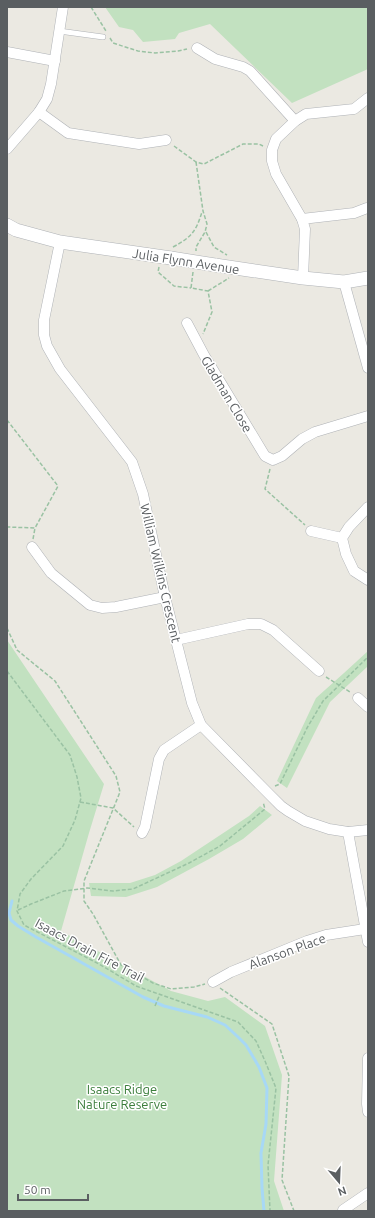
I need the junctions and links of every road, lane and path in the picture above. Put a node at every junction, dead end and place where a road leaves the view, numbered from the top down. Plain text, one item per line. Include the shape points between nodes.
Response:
1 (63, 7) edge
2 (91, 7) edge
3 (59, 31) junction
4 (106, 32) dead end
5 (102, 37) dead end
6 (110, 38) dead end
7 (197, 48) joint
8 (7, 52) edge
9 (55, 60) junction
10 (368, 98) edge
11 (39, 112) junction
12 (295, 121) junction
13 (166, 140) joint
14 (7, 149) edge
15 (272, 150) junction
16 (367, 208) dead end
17 (203, 211) dead end
18 (302, 219) junction
19 (7, 225) edge
20 (193, 234) dead end
21 (60, 242) junction
22 (303, 278) junction
23 (368, 278) edge
24 (344, 282) junction
25 (187, 323) dead end
26 (368, 368) edge
27 (368, 416) edge
28 (7, 420) edge
29 (271, 464) junction
30 (368, 507) edge
31 (7, 527) edge
32 (311, 531) joint
33 (342, 538) junction
34 (32, 546) dead end
35 (368, 580) edge
36 (165, 597) junction
37 (7, 628) edge
38 (176, 640) junction
39 (368, 657) edge
40 (7, 671) edge
41 (319, 671) joint
42 (339, 685) junction
43 (358, 698) joint
44 (368, 707) edge
45 (201, 725) junction
46 (268, 793) junction
47 (80, 802) junction
48 (113, 808) junction
49 (368, 830) edge
50 (348, 832) junction
51 (142, 833) joint
52 (84, 888) junction
53 (17, 911) junction
54 (365, 929) junction
55 (368, 942) edge
56 (213, 982) junction
57 (160, 994) junction
58 (155, 1006) dead end
59 (368, 1058) edge
60 (368, 1112) edge
61 (368, 1193) edge
62 (344, 1210) edge
63 (270, 1211) edge
64 (294, 1211) edge

1 - 3 street
2 - 4 path
3 - 5 lane
3 - 9 street
6 - 7 path via 114,43 138,51 155,53
7 - 12 street via 215,59 250,71
8 - 9 street
9 - 11 street via 47,99
10 - 12 street via 354,109 306,114
11 - 13 street via 68,133 139,144
11 - 14 street
12 - 15 street via 276,139
13 - 15 path via 196,162 204,164 243,144 259,144
15 - 18 street via 276,174
16 - 18 street via 354,213
17 - 20 path
18 - 22 street via 305,229
19 - 21 street, Julia Flynn Avenue via 16,230
21 - 22 street, Julia Flynn Avenue, bridge
21 - 36 street, William Wilkins Crescent via 44,320 47,346 60,369 132,462 142,494
22 - 24 street, Julia Flynn Avenue
23 - 24 street, Julia Flynn Avenue
24 - 26 street
25 - 29 street, Gladman Close
27 - 29 street via 315,432
28 - 31 path via 58,486 35,528
29 - 32 path via 265,489
30 - 33 street
32 - 33 street
33 - 35 street via 354,571
34 - 36 street via 51,573 90,605 102,608 116,607
36 - 38 street, William Wilkins Crescent
37 - 48 path via 17,650 55,681 116,776 120,792
38 - 41 street via 248,624 261,624 273,630
38 - 45 street, William Wilkins Crescent via 192,703
39 - 42 path
40 - 47 path via 70,755 77,777
41 - 42 path
42 - 43 path
42 - 46 path via 323,701 315,714 280,784
43 - 44 street
45 - 46 street, William Wilkins Crescent
45 - 51 street via 164,750
46 - 50 street, William Wilkins Crescent via 281,806 305,821
46 - 52 path via 262,798 265,809 220,846 190,863 133,889 113,891
47 - 48 path
47 - 53 path via 76,820 63,846 20,894
48 - 51 path
48 - 52 path via 84,881
49 - 50 street, William Wilkins Crescent
50 - 54 street
52 - 53 path via 64,891
52 - 56 path via 84,901 121,965 153,983 171,989
53 - 57 path, Isaacs Drain Fire Trail via 24,925 136,986
54 - 55 street
54 - 56 street, Alanson Place via 326,935 307,941
56 - 64 path via 272,1024 288,1076 282,1180
57 - 58 path
57 - 63 path, Isaacs Drain Fire Trail via 238,1022 256,1041 276,1088 268,1165
59 - 60 street
61 - 62 street

